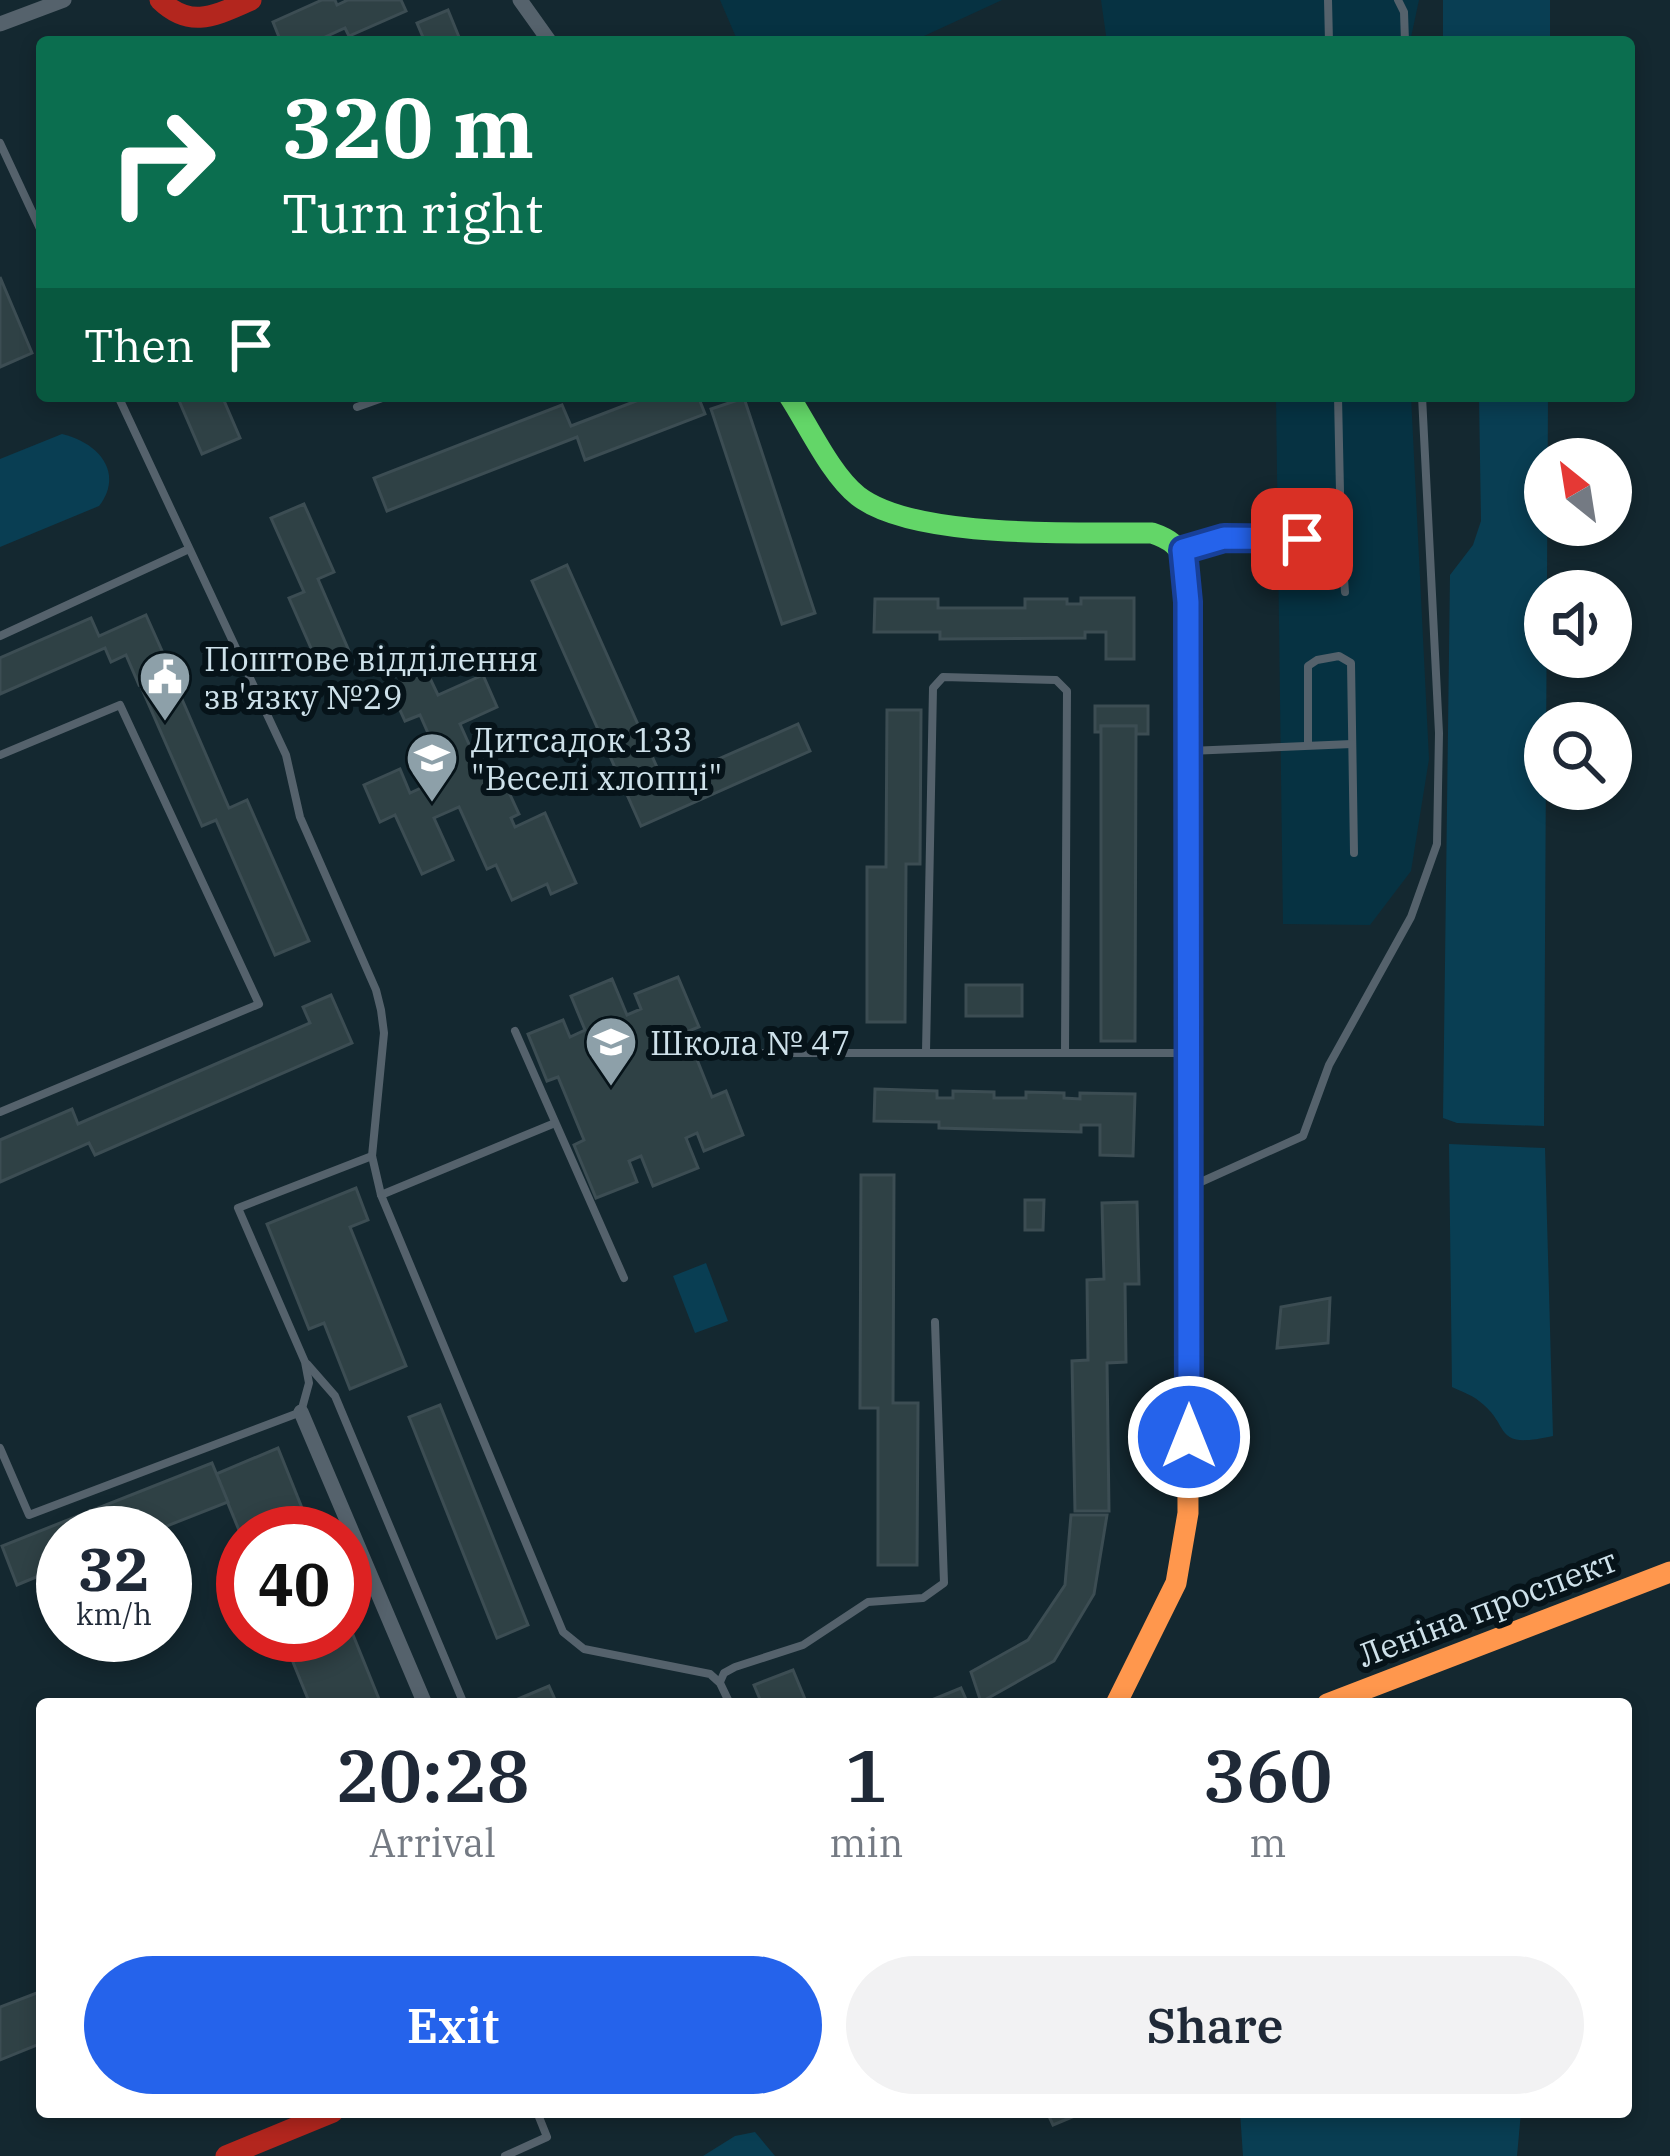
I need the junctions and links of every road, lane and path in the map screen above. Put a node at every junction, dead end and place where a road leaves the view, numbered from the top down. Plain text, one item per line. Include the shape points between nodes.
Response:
1 (64, 0) edge
2 (160, 0) edge
3 (250, 0) edge
4 (520, 0) edge
5 (1328, 0) edge
6 (1398, 0) edge
7 (0, 24) edge
8 (546, 36) edge
9 (1329, 36) edge
10 (1405, 36) edge
11 (0, 142) edge
12 (36, 220) edge
13 (121, 402) edge
14 (371, 402) edge
15 (793, 402) edge
16 (1338, 402) edge
17 (1422, 402) edge
18 (357, 407) dead end
19 (1341, 540) junction
20 (1177, 544) junction
21 (190, 549) junction
22 (1345, 592) dead end
23 (0, 636) edge
24 (1352, 744) junction
25 (1308, 745) junction
26 (1188, 751) junction
27 (0, 755) edge
28 (1354, 853) dead end
29 (514, 1031) dead end
30 (926, 1052) junction
31 (1065, 1052) junction
32 (733, 1053) dead end
33 (1187, 1053) junction
34 (0, 1112) edge
35 (555, 1124) junction
36 (372, 1156) junction
37 (1187, 1188) junction
38 (381, 1195) junction
39 (624, 1278) dead end
40 (935, 1322) dead end
41 (305, 1362) junction
42 (302, 1412) junction
43 (0, 1448) edge
44 (1670, 1572) edge
45 (720, 1683) junction
46 (422, 1698) edge
47 (461, 1698) edge
48 (727, 1698) edge
49 (1120, 1698) edge
50 (1343, 1698) edge
51 (318, 2118) edge
52 (539, 2118) edge
53 (226, 2156) edge
54 (505, 2156) edge

1 - 7 street
2 - 3 street via 174,16 195,22
4 - 8 street
5 - 9 lane
6 - 10 lane
11 - 12 lane
13 - 21 lane
14 - 18 lane
15 - 20 street via 858,496 891,512 928,524 1152,533
16 - 19 lane
17 - 37 lane via 1437,844 1411,917 1330,1065 1303,1136
19 - 20 lane
19 - 22 lane
20 - 26 street via 1188,602
21 - 23 lane
21 - 36 lane via 286,755 300,818 376,990 384,1033
24 - 25 lane
24 - 25 lane via 1351,663 1339,656 1308,666
24 - 28 lane
25 - 26 lane
26 - 33 street
27 - 34 lane via 120,705 259,1004
29 - 35 lane
30 - 31 lane
30 - 31 lane via 933,688 943,677 1056,680 1067,691
30 - 32 lane
31 - 33 lane
33 - 37 street
35 - 38 lane
35 - 39 lane
36 - 38 lane
36 - 41 lane via 238,1208
37 - 49 street via 1189,1513 1166,1608
38 - 45 lane via 563,1633 584,1649 710,1674
40 - 45 lane via 944,1583 922,1598 868,1602 820,1637 735,1667
41 - 42 lane
41 - 47 lane via 335,1396
42 - 43 lane via 29,1515
42 - 46 street
44 - 50 street, Леніна проспект
45 - 48 lane
51 - 53 street
52 - 54 lane via 547,2137

